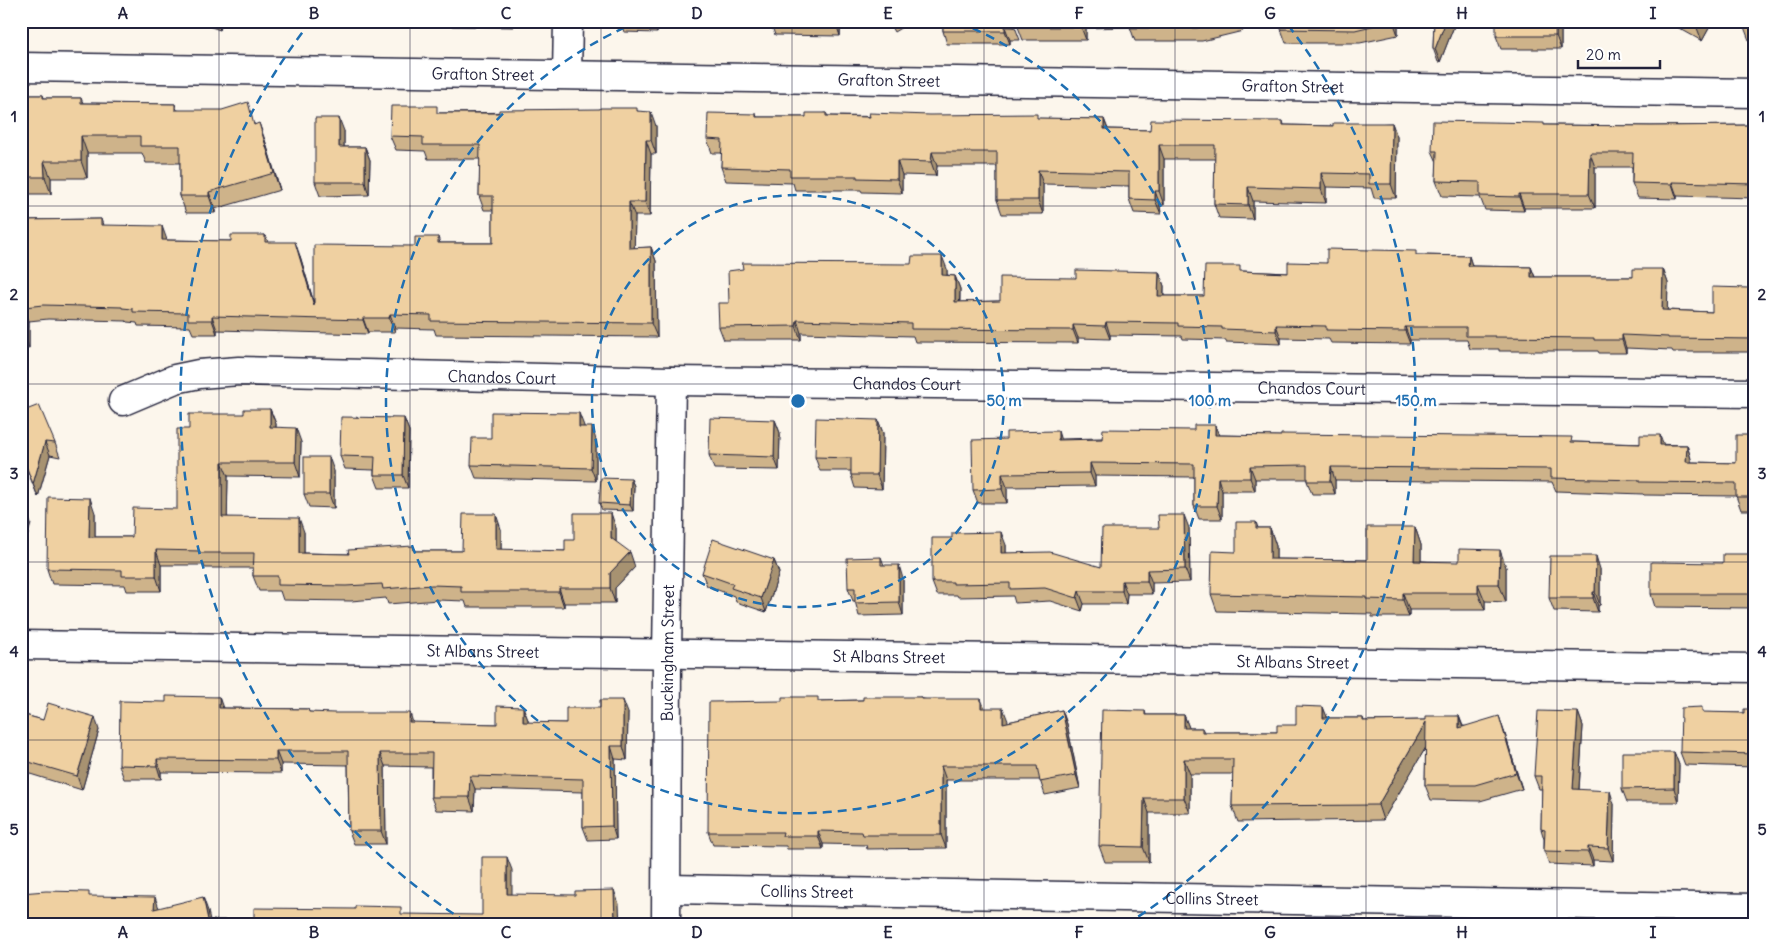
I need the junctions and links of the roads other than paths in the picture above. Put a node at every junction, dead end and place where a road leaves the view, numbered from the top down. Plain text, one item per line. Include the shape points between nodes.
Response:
1 (568, 21) edge
2 (21, 67) edge
3 (567, 74) junction
4 (1755, 92) edge
5 (671, 381) junction
6 (1755, 393) edge
7 (123, 401) dead end
8 (21, 645) edge
9 (667, 655) junction
10 (1755, 668) edge
11 (668, 889) junction
12 (1755, 908) edge
13 (666, 925) edge

1 - 3 street
2 - 3 street, Grafton Street
3 - 4 street, Grafton Street
5 - 6 street, Chandos Court
5 - 7 street, Chandos Court via 239,371 175,379
5 - 9 street, Buckingham Street
8 - 9 street, St Albans Street
9 - 10 street, St Albans Street
9 - 11 street, Buckingham Street
11 - 12 street, Collins Street
11 - 13 street, Buckingham Street

